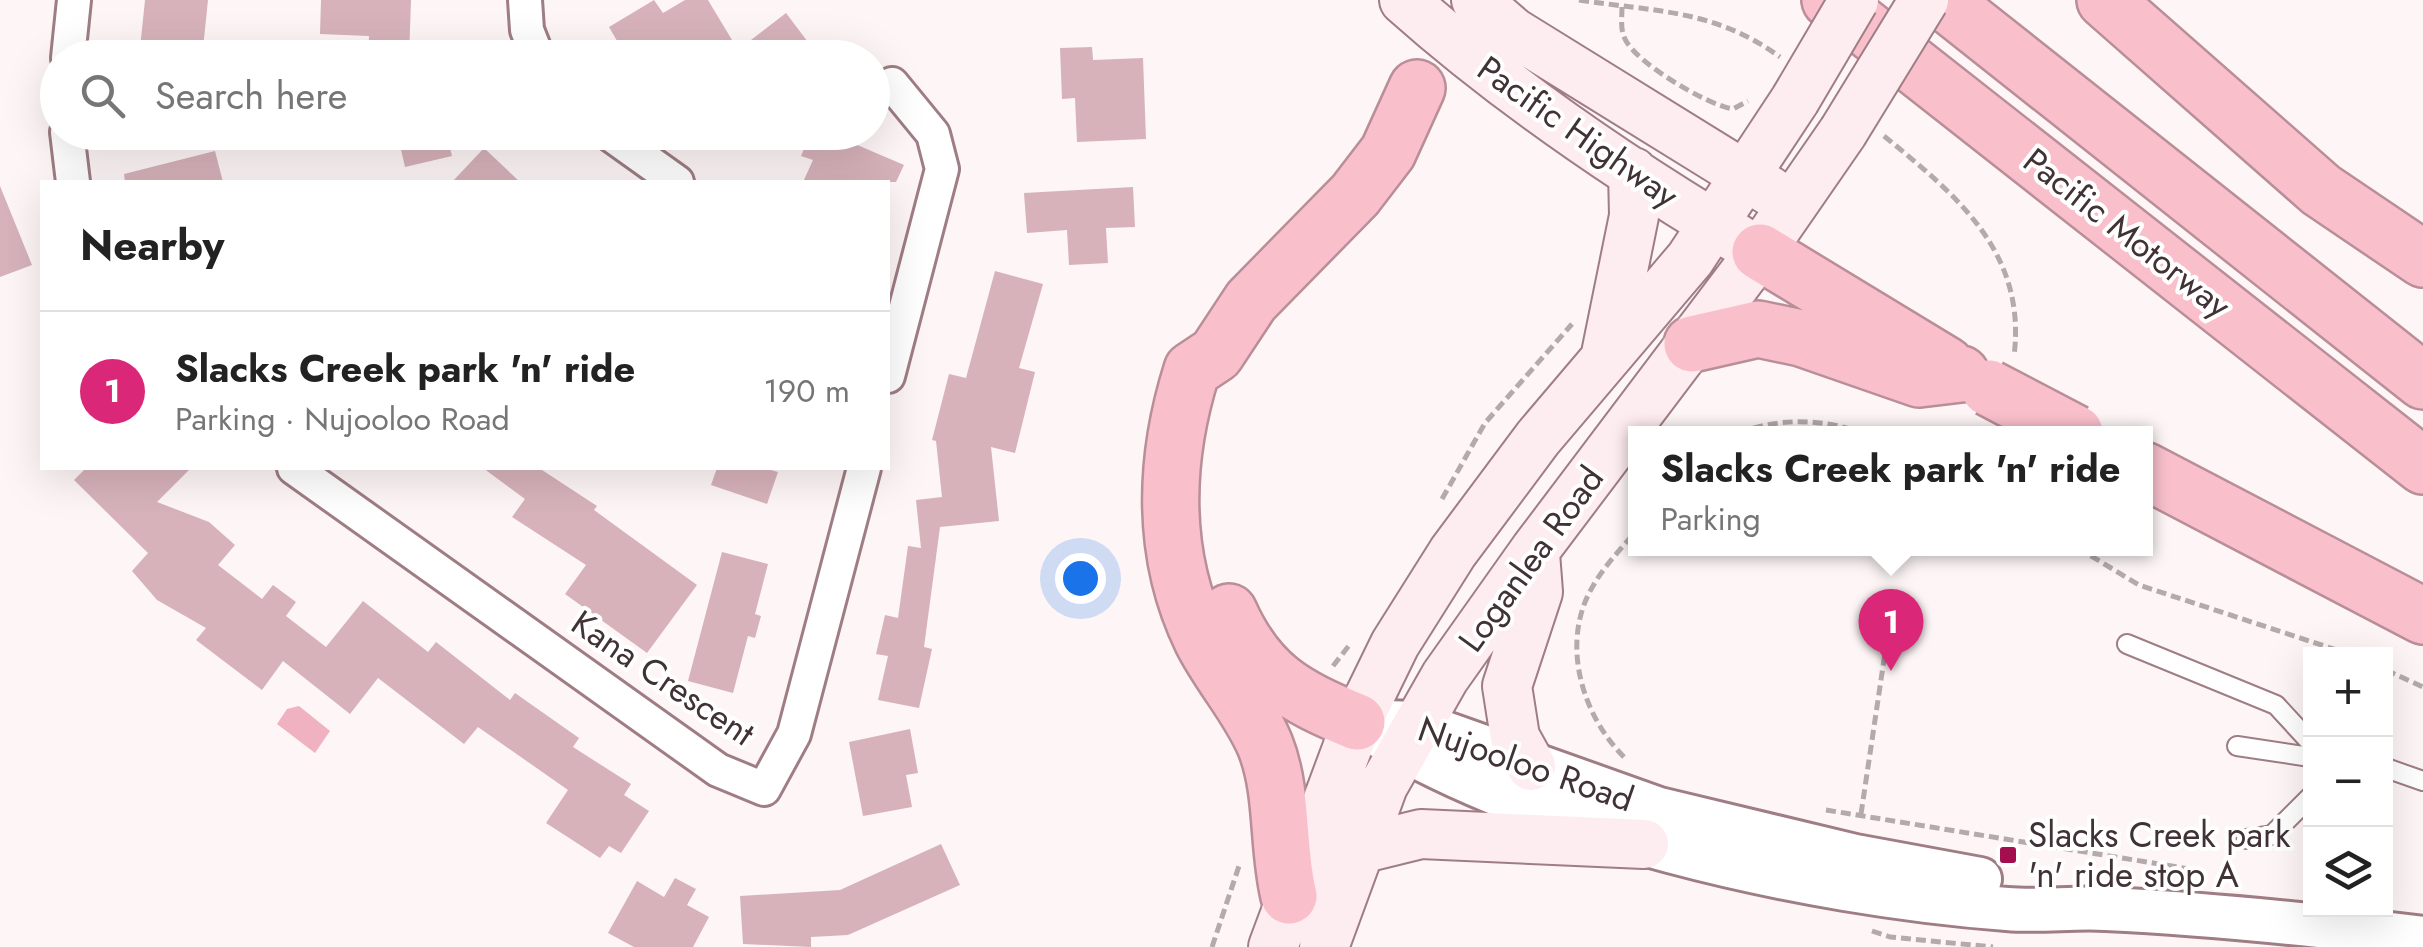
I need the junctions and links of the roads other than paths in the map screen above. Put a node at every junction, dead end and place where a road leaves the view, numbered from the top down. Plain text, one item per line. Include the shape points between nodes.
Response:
1 (74, 0) edge
2 (526, 0) edge
3 (1404, 0) edge
4 (1476, 0) edge
5 (1830, 0) edge
6 (1854, 0) edge
7 (1924, 0) edge
8 (1942, 0) edge
9 (2106, 0) edge
10 (70, 40) edge
11 (530, 40) edge
12 (892, 84) dead end
13 (1417, 88) dead end
14 (69, 150) edge
15 (632, 150) edge
16 (1633, 172) junction
17 (1746, 175) junction
18 (74, 180) edge
19 (674, 180) edge
20 (1792, 206) junction
21 (1713, 224) junction
22 (1760, 252) junction
23 (2423, 259) edge
24 (892, 338) edge
25 (1692, 344) junction
26 (1216, 354) junction
27 (1606, 358) junction
28 (1987, 376) junction
29 (2423, 381) edge
30 (1629, 426) edge
31 (2063, 426) edge
32 (1628, 427) edge
33 (2423, 466) edge
34 (297, 470) edge
35 (863, 470) edge
36 (2153, 475) edge
37 (1534, 550) junction
38 (2423, 616) edge
39 (2127, 644) dead end
40 (1371, 724) junction
41 (2305, 737) edge
42 (2237, 746) dead end
43 (2303, 756) edge
44 (1531, 766) junction
45 (2393, 770) edge
46 (2423, 781) edge
47 (2303, 804) edge
48 (2246, 839) dead end
49 (1644, 844) junction
50 (1356, 850) junction
51 (1289, 896) junction
52 (2102, 908) junction
53 (2423, 938) edge
54 (1273, 947) edge
55 (1324, 947) edge

1 - 10 street
2 - 11 street
3 - 16 main road, Pacific Highway via 1462,51
4 - 17 main road, Pacific Highway via 1513,32
5 - 33 highway, Pacific Motorway
6 - 17 main road, Loganlea Road, bridge via 1780,85
7 - 20 main road, Loganlea Road, bridge via 1857,129
8 - 29 highway, Pacific Motorway
9 - 23 highway via 2320,190
12 - 24 street via 933,134 942,168
13 - 26 highway via 1388,152 1251,301
14 - 18 street
15 - 19 street
16 - 21 main road, Pacific Highway
16 - 27 main road via 1634,216
17 - 20 main road, Pacific Highway
17 - 21 main road, Loganlea Road
20 - 22 main road, Loganlea Road
21 - 22 main road, Pacific Highway
21 - 27 main road, Loganlea Road
22 - 25 main road, Loganlea Road
22 - 28 highway
25 - 28 highway via 1758,329 1920,379
25 - 30 main road, Loganlea Road
26 - 40 highway via 1222,380 1206,497 1218,580 1231,616 1264,670
26 - 51 highway via 1192,370 1181,407 1168,496 1173,540 1200,636 1265,746
27 - 40 main road, Loganlea Road via 1453,552 1396,644
28 - 31 highway, bridge
32 - 37 main road, Loganlea Road
34 - 35 street, Kana Crescent via 718,770 764,789 794,734
36 - 38 highway
37 - 40 main road, Loganlea Road
37 - 44 main road via 1538,592 1507,686 1515,737
39 - 41 lane via 2276,705
40 - 44 street, Nujooloo Road
40 - 49 street, Nujooloo Road via 1441,772
40 - 50 main road, Loganlea Road
40 - 51 main road, Loganlea Road
42 - 43 lane
44 - 52 street, Nujooloo Road via 1676,813
45 - 46 lane
47 - 48 lane via 2272,834
49 - 50 main road via 1421,834
49 - 52 street, Nujooloo Road via 1848,889 2009,909
50 - 55 main road, Loganlea Road
51 - 54 main road, Loganlea Road
52 - 53 street, Nujooloo Road

